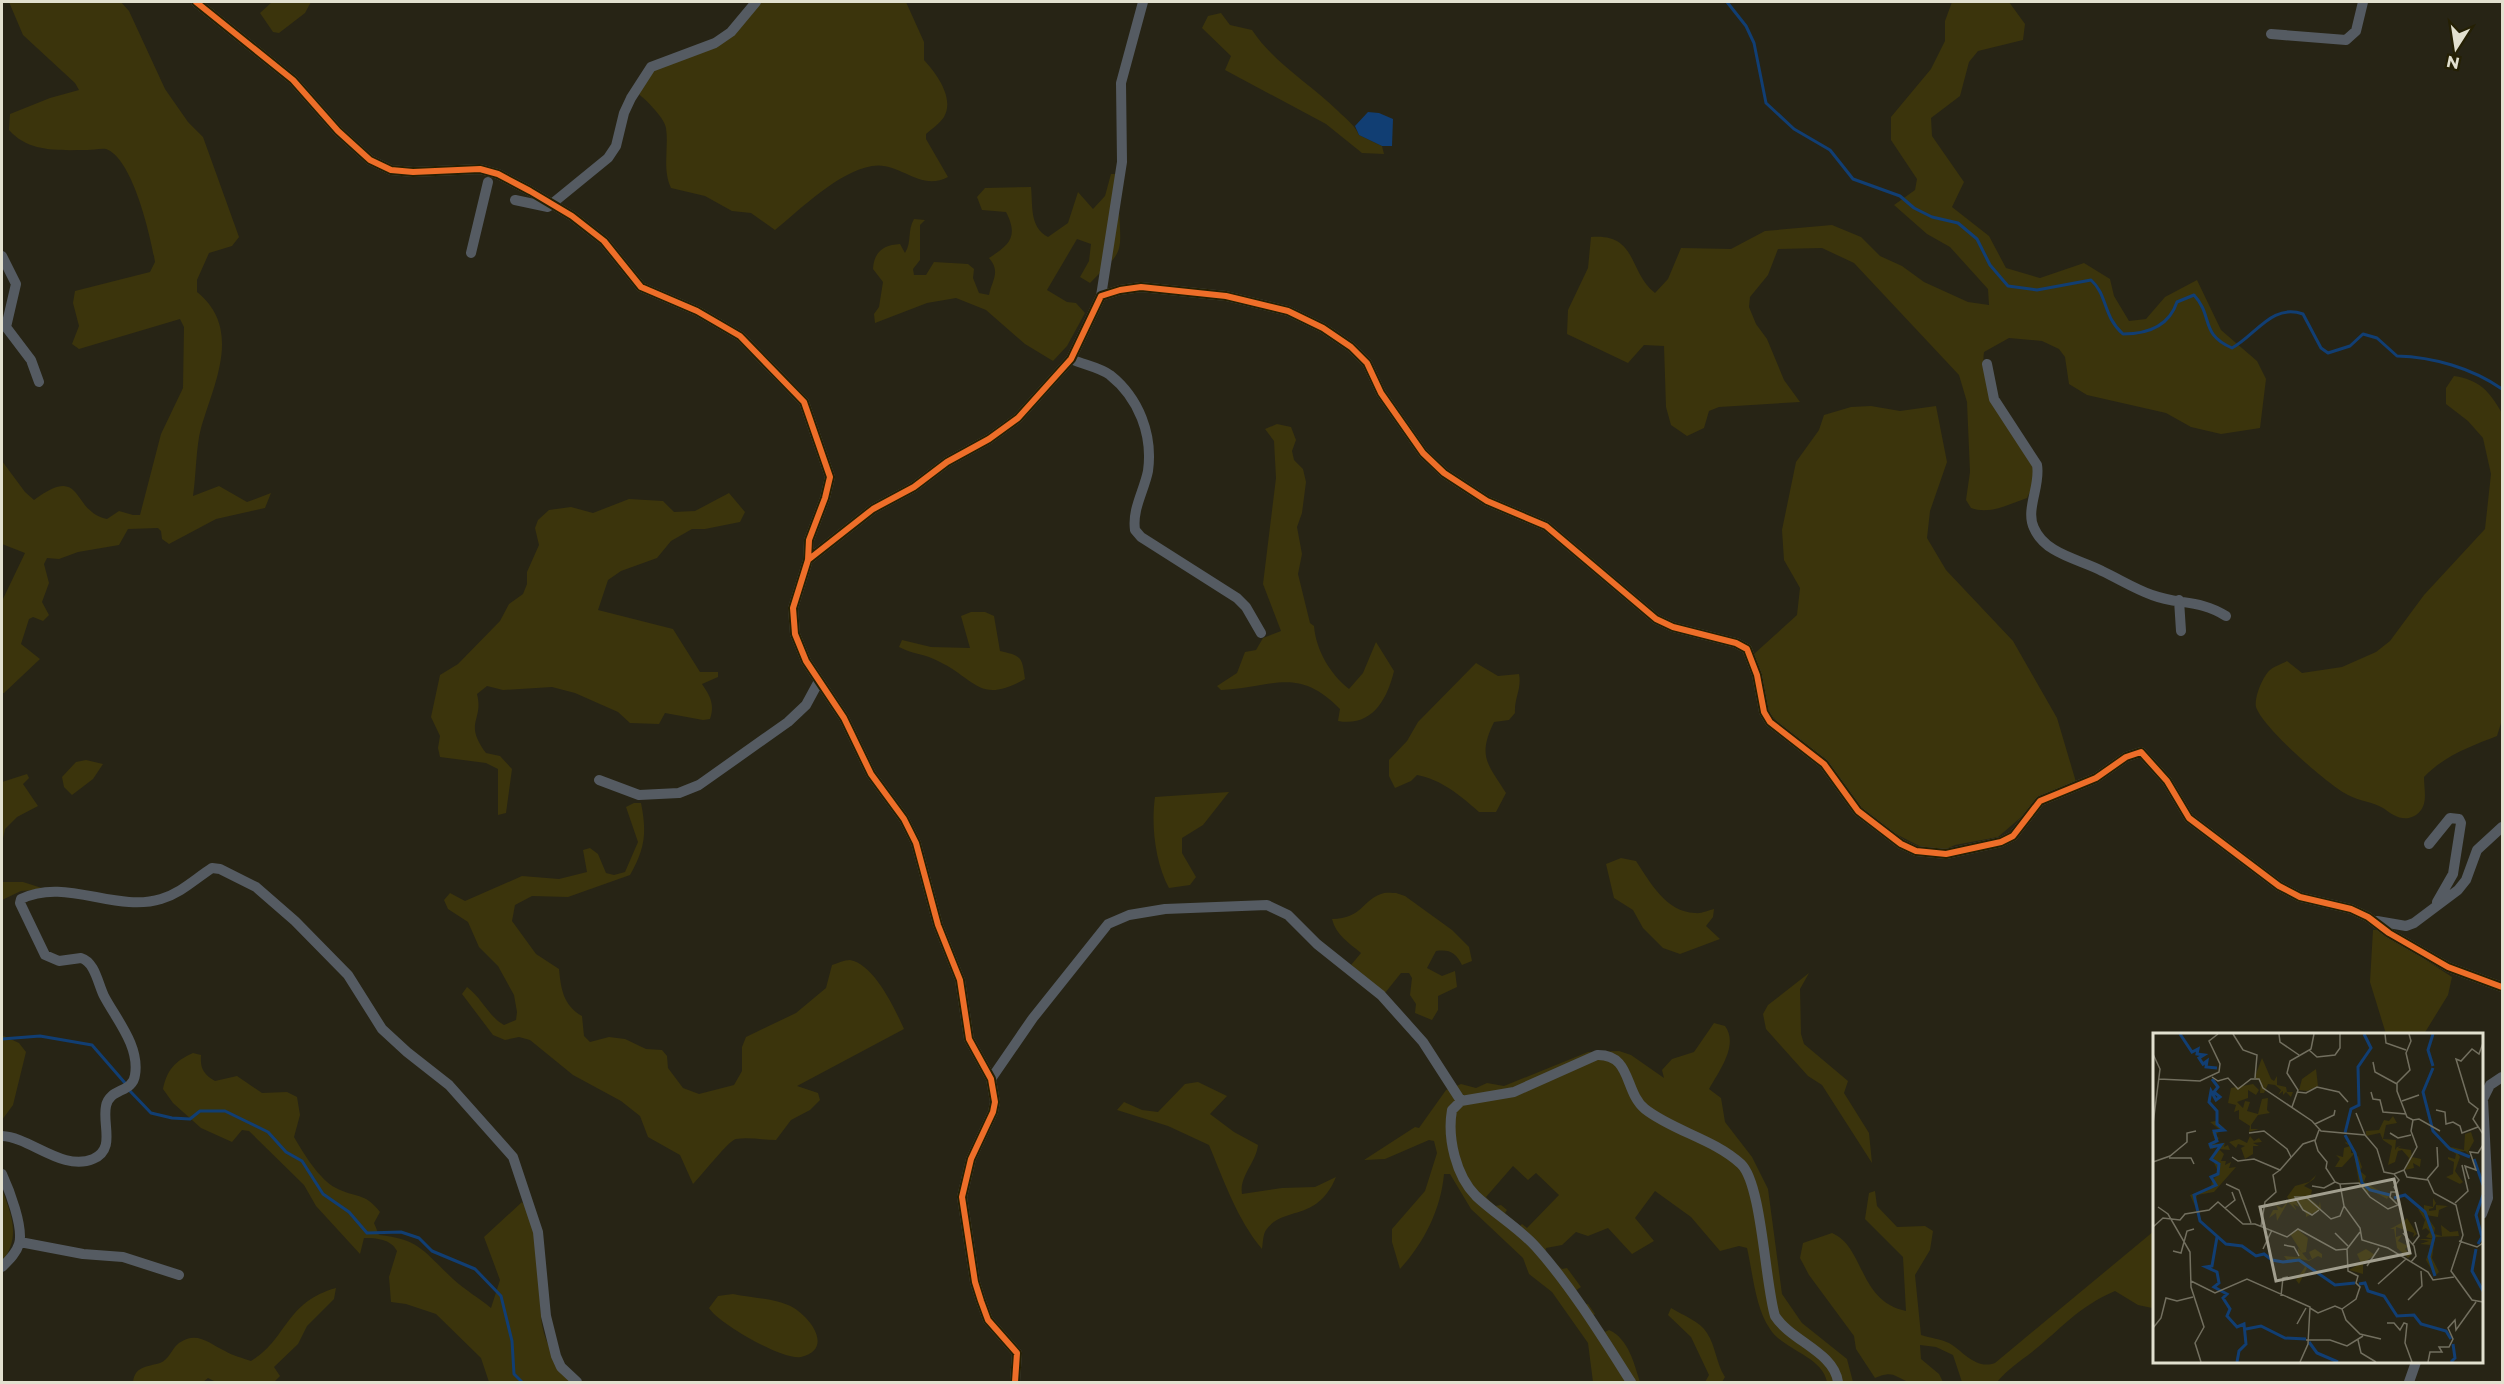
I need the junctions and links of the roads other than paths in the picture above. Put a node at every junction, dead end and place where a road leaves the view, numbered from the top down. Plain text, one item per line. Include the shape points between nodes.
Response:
1 (196, 2) edge
2 (756, 2) edge
3 (1143, 2) edge
4 (2363, 2) edge
5 (2271, 34) dead end
6 (488, 182) dead end
7 (515, 200) dead end
8 (553, 204) junction
9 (471, 253) dead end
10 (2, 256) edge
11 (1101, 296) junction
12 (1071, 359) junction
13 (1987, 364) dead end
14 (39, 382) dead end
15 (808, 560) junction
16 (2179, 600) junction
17 (2226, 616) dead end
18 (2181, 631) dead end
19 (1261, 633) dead end
20 (819, 681) junction
21 (599, 780) dead end
22 (2502, 827) edge
23 (2429, 844) dead end
24 (2434, 908) junction
25 (2377, 921) junction
26 (2502, 987) edge
27 (2502, 1077) edge
28 (990, 1079) junction
29 (2483, 1099) edge
30 (2483, 1099) edge
31 (1461, 1101) junction
32 (2, 1136) edge
33 (2, 1174) edge
34 (2483, 1209) edge
35 (20, 1242) junction
36 (2, 1268) edge
37 (179, 1275) dead end
38 (2416, 1363) edge
39 (578, 1383) edge
40 (1016, 1383) edge
41 (1631, 1383) edge
42 (1838, 1383) edge
43 (2409, 1383) edge

1 - 8 street via 293,80 338,131 380,166 413,172 480,169 510,180
2 - 8 street via 730,33 715,43 651,67 627,105 616,146 608,158
3 - 11 street via 1121,83 1122,162
4 - 5 street via 2356,31 2346,40
6 - 9 street
7 - 8 street via 548,207
8 - 15 street via 608,245 641,287 697,311 740,336 804,402 830,477 809,540
10 - 14 street via 16,284 6,327 31,360
11 - 12 street
11 - 25 street via 1142,287 1226,296 1288,311 1351,347 1367,363 1381,393 1423,453 1444,473 1487,501 1546,526 1656,619 1747,649 1770,722 1824,764 1866,818 1916,851 1946,854 2001,842 2013,836 2040,801 2097,778 2126,757 2141,752 2167,781 2189,818 2280,886 2300,897 2351,909
12 - 15 street via 1018,418 914,487 873,509
12 - 19 street via 1109,375 1130,396 1146,428 1148,472 1135,512 1135,530 1237,597
13 - 16 street via 1994,399 2037,465 2039,478 2032,526 2041,540 2060,553 2154,596
15 - 20 street via 792,617 803,654
16 - 17 street via 2207,606
16 - 18 street
20 - 21 street via 806,705 788,722 699,785 679,793 639,795
20 - 28 street via 844,718 878,786 912,835 924,864 938,924 960,980 969,1039
22 - 24 street via 2477,850 2458,890
23 - 24 street via 2450,818 2459,819 2453,874
24 - 25 street via 2406,926
25 - 26 street via 2389,933 2448,967
27 - 29 street via 2490,1085
28 - 31 street via 1108,924 1129,915 1165,909 1268,905 1288,915 1317,944 1381,995 1423,1042
28 - 40 street via 993,1112 971,1159 962,1197 978,1292 988,1320 1017,1353
30 - 34 street via 2488,1198
31 - 41 street via 1452,1110 1452,1143 1459,1168 1474,1194 1535,1246
31 - 42 street via 1514,1092 1597,1055 1616,1059 1644,1108 1733,1159 1749,1175 1775,1316 1783,1328 1834,1366
32 - 39 street via 74,1161 94,1159 108,1139 108,1100 130,1086 136,1075 126,1034 90,964 81,958 59,961 45,955 21,899 45,892 138,902 160,900 212,868 220,869 256,886 302,928 348,975 382,1029 449,1085 513,1156 538,1232 544,1305 556,1356 561,1367
33 - 35 street
35 - 36 street
35 - 37 street via 123,1257
38 - 43 street

